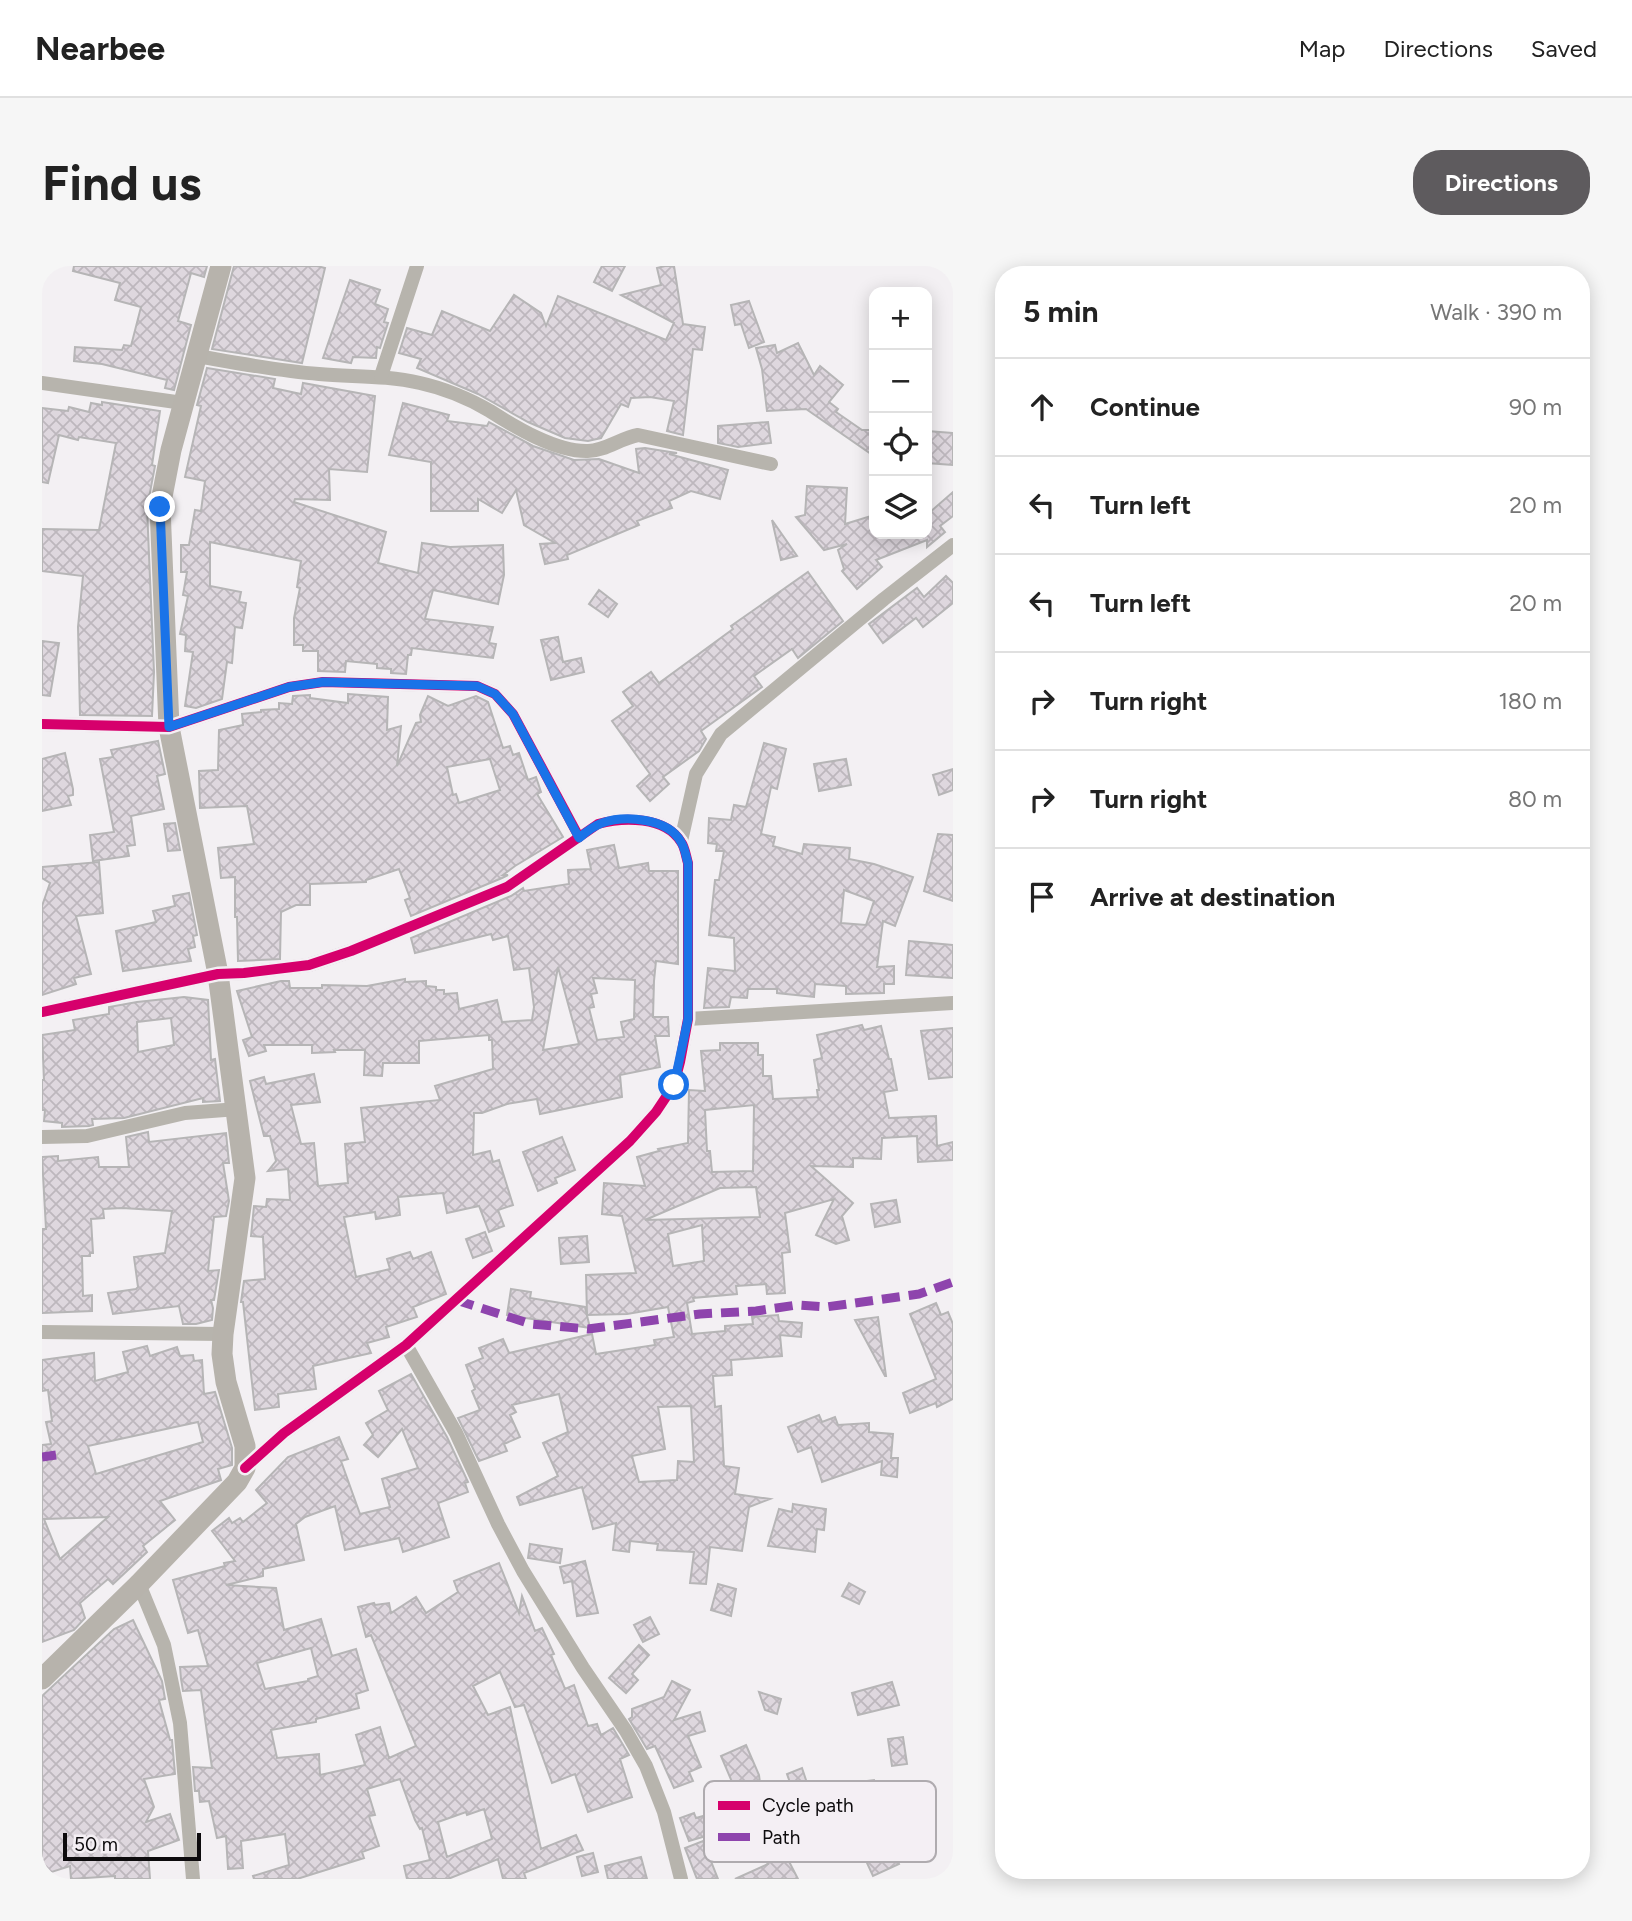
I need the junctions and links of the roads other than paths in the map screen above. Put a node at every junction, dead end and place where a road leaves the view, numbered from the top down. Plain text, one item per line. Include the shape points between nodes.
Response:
1 (221, 266) edge
2 (417, 266) edge
3 (197, 356) junction
4 (381, 376) junction
5 (42, 383) edge
6 (183, 403) junction
7 (771, 464) dead end
8 (953, 545) edge
9 (42, 724) edge
10 (169, 727) junction
11 (579, 838) junction
12 (681, 841) junction
13 (218, 974) junction
14 (953, 1003) edge
15 (42, 1012) edge
16 (688, 1019) junction
17 (238, 1109) junction
18 (42, 1137) edge
19 (42, 1332) edge
20 (223, 1334) junction
21 (406, 1345) junction
22 (245, 1468) junction
23 (139, 1584) junction
24 (42, 1679) edge
25 (193, 1879) edge
26 (681, 1879) edge

1 - 3 main road
2 - 4 street
3 - 4 street via 318,374
3 - 6 main road
4 - 7 street via 422,383 488,410 525,433 577,450 590,452 638,435
5 - 6 street
6 - 10 main road via 160,507
8 - 12 street via 721,734 696,774
9 - 10 street
10 - 11 street via 289,687 323,682 477,686 495,694 513,714
10 - 13 main road
11 - 12 street via 598,824 633,818 662,825
11 - 13 street via 507,887 351,951 309,965
12 - 16 street via 688,863
13 - 15 street
13 - 17 main road
14 - 16 street
16 - 21 street via 674,1085 656,1112
17 - 18 street via 185,1113 87,1136
17 - 20 main road via 245,1178
19 - 20 street
20 - 22 main road via 226,1382 245,1446
21 - 22 street via 284,1433
21 - 26 street via 456,1433 523,1571 646,1766 664,1812
22 - 23 main road via 237,1482
23 - 24 main road
23 - 25 street via 164,1645 180,1723

